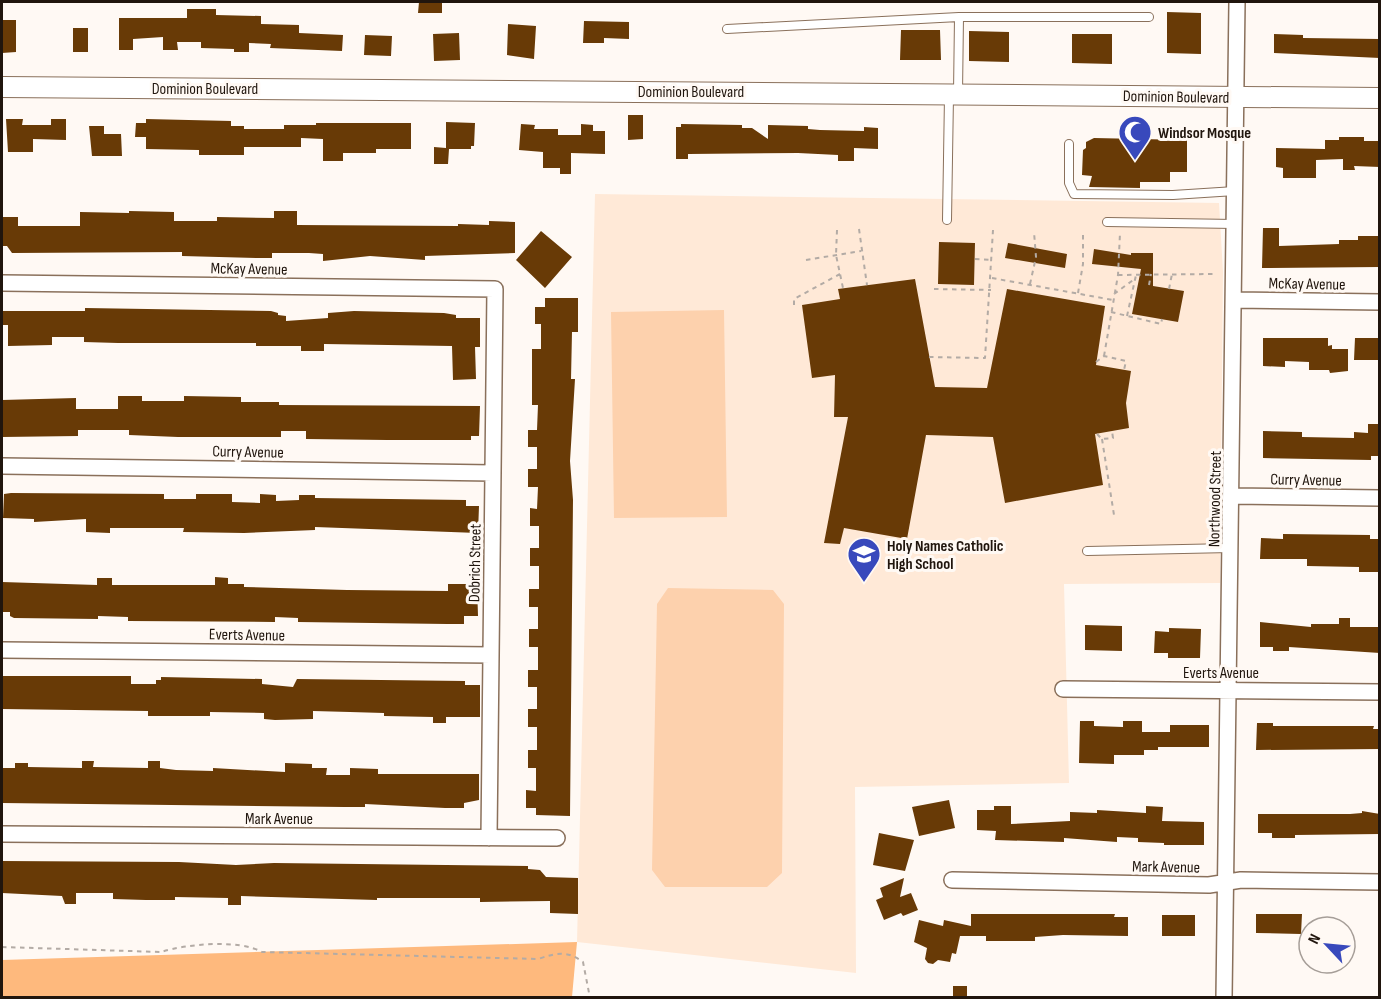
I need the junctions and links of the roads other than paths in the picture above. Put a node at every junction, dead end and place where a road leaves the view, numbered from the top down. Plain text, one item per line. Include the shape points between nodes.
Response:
1 (1237, 2) edge
2 (959, 17) junction
3 (1149, 17) dead end
4 (727, 29) dead end
5 (2, 87) edge
6 (954, 93) junction
7 (1236, 97) junction
8 (1380, 98) edge
9 (1069, 144) dead end
10 (1235, 190) junction
11 (947, 220) dead end
12 (1107, 222) dead end
13 (1235, 224) junction
14 (2, 283) edge
15 (495, 290) joint
16 (1234, 300) junction
17 (1380, 302) edge
18 (2, 466) edge
19 (493, 473) junction
20 (1232, 496) junction
21 (1380, 498) edge
22 (1231, 548) junction
23 (1087, 551) dead end
24 (2, 650) edge
25 (491, 655) junction
26 (1063, 688) dead end
27 (1230, 690) junction
28 (1380, 692) edge
29 (2, 834) edge
30 (489, 838) junction
31 (557, 838) dead end
32 (952, 880) dead end
33 (1224, 882) junction
34 (1380, 882) edge
35 (1224, 998) edge

1 - 7 street, Northwood Street
2 - 3 lane
2 - 4 lane
2 - 6 lane
5 - 6 street, Dominion Boulevard
6 - 7 street, Dominion Boulevard
6 - 11 lane
7 - 8 street, Dominion Boulevard
7 - 10 street, Northwood Street
9 - 10 lane via 1069,183 1074,194 1173,195
10 - 13 street, Northwood Street
12 - 13 lane
13 - 16 street, Northwood Street
14 - 15 street, McKay Avenue
15 - 19 street, Dobrich Street
16 - 17 street, McKay Avenue
16 - 20 street, Northwood Street
18 - 19 street, Curry Avenue
19 - 25 street, Dobrich Street
20 - 21 street, Curry Avenue
20 - 22 street, Northwood Street
22 - 23 lane
22 - 27 street, Northwood Street
24 - 25 street, Everts Avenue
25 - 30 street, Dobrich Street
26 - 27 street, Everts Avenue
27 - 28 street, Everts Avenue
27 - 33 street, Northwood Street
29 - 30 street, Mark Avenue
30 - 31 street, Mark Avenue
32 - 33 street, Mark Avenue via 1209,885
33 - 34 street, Mark Avenue
33 - 35 street, Northwood Street

